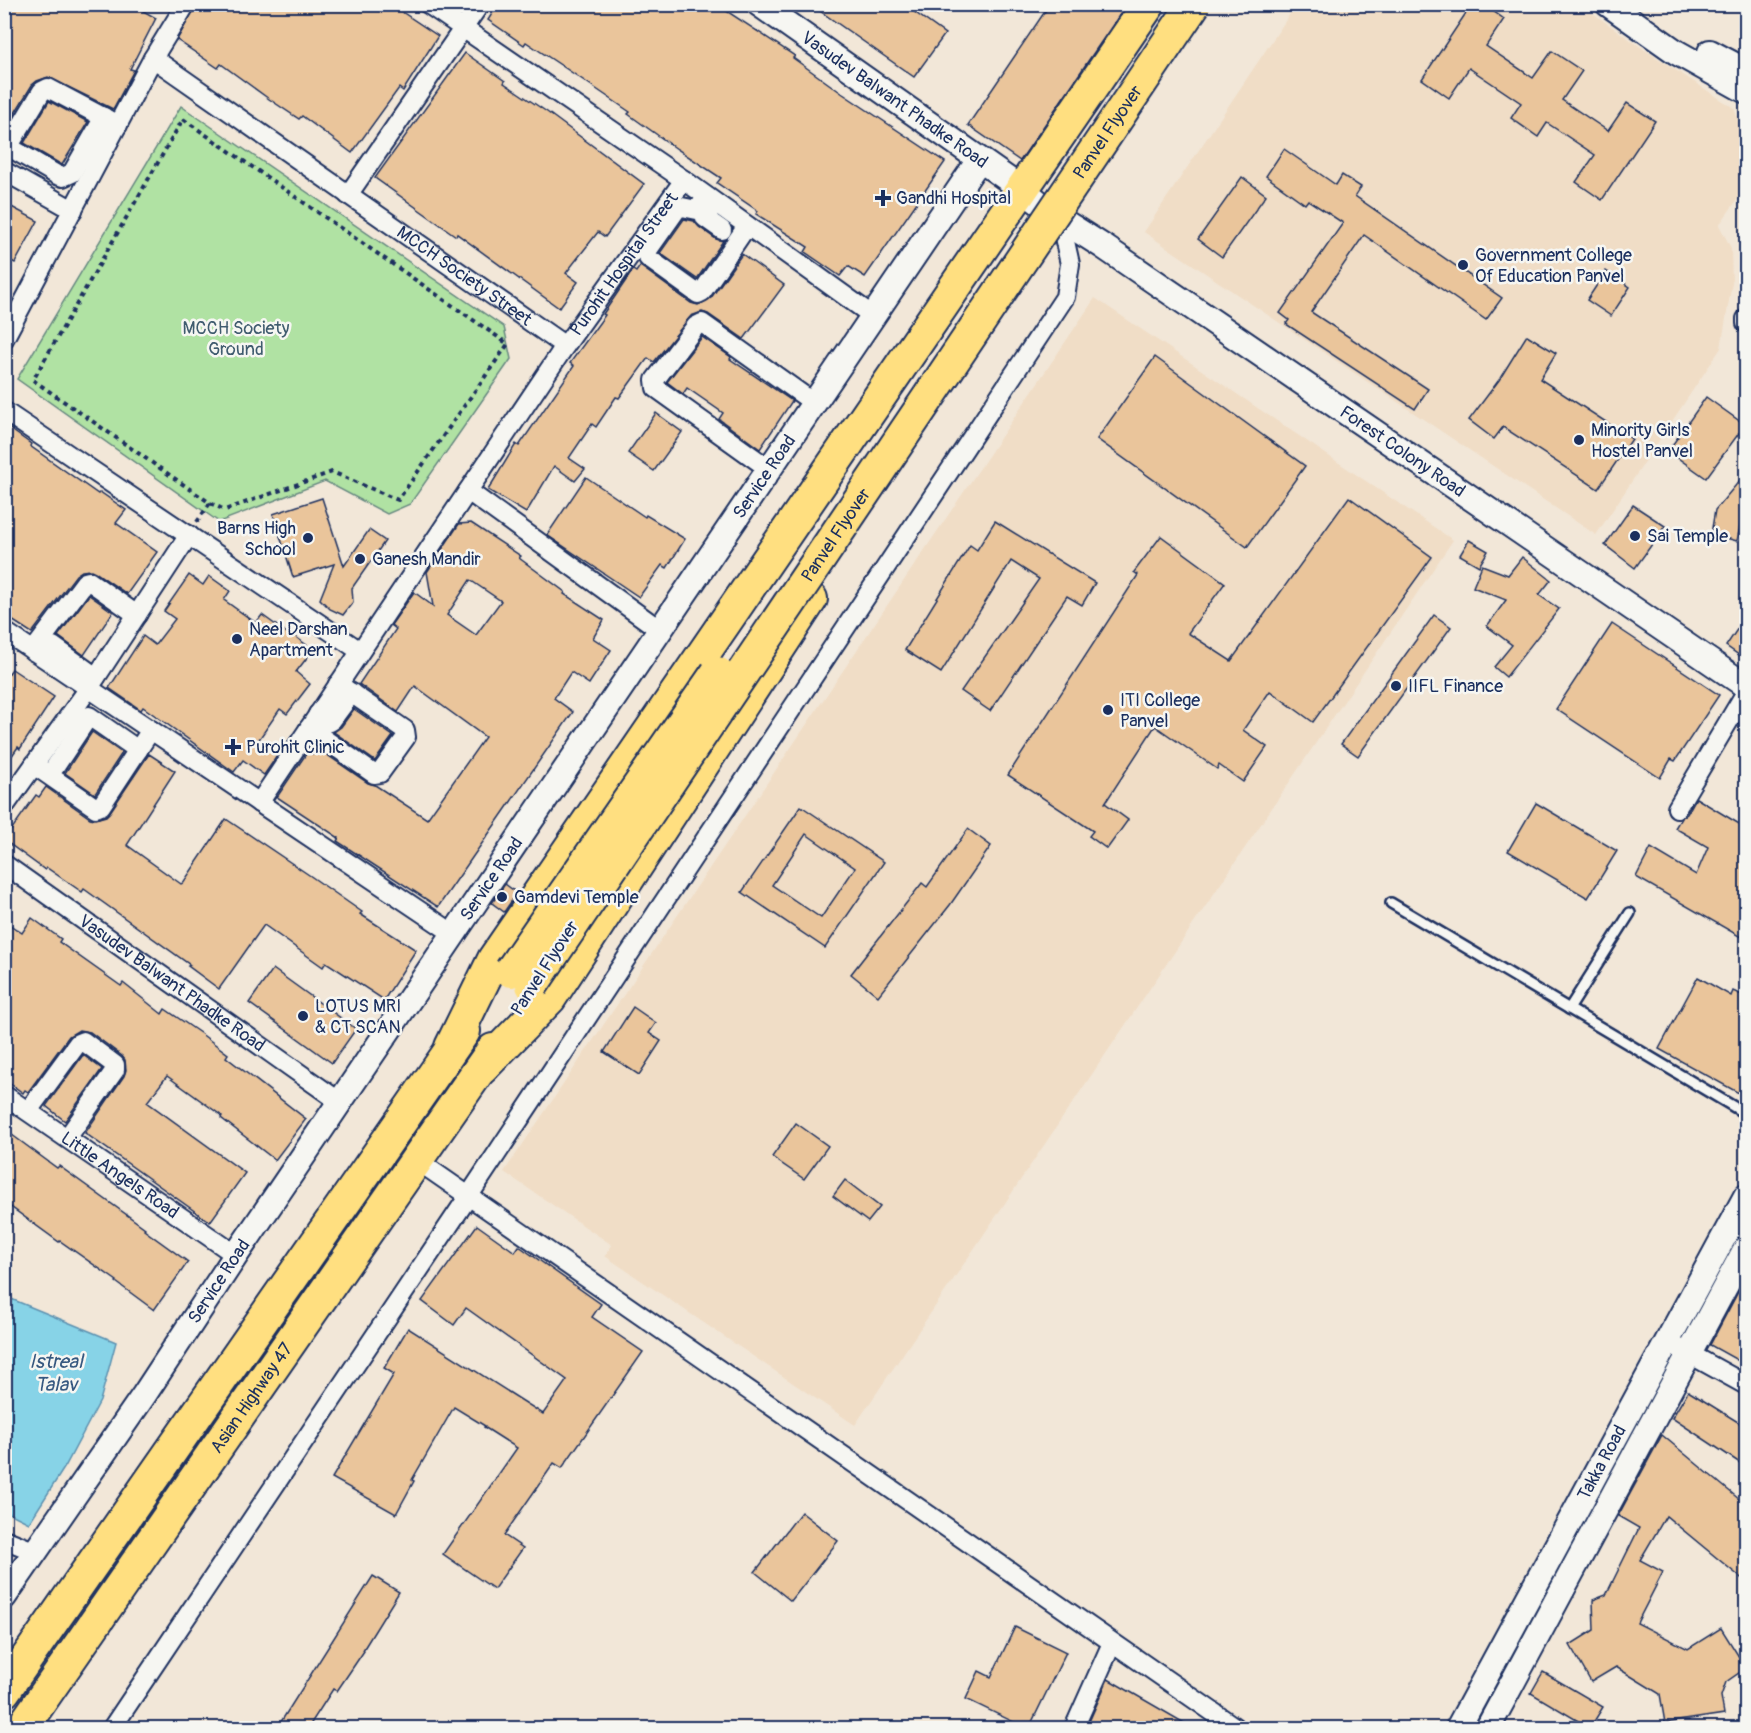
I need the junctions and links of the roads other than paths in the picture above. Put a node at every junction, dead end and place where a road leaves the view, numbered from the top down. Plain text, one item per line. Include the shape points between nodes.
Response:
1 (186, 4) edge
2 (428, 4) edge
3 (480, 4) edge
4 (759, 4) edge
5 (1149, 4) edge
6 (1178, 4) edge
7 (1194, 4) edge
8 (1208, 4) edge
9 (1608, 4) edge
10 (1634, 4) edge
11 (464, 29) junction
12 (153, 58) junction
13 (1746, 71) edge
14 (1746, 90) edge
15 (111, 121) junction
16 (7, 150) edge
17 (92, 157) junction
18 (979, 160) junction
19 (36, 163) junction
20 (4, 171) edge
21 (684, 180) junction
22 (24, 182) junction
23 (1023, 190) junction
24 (348, 195) junction
25 (711, 200) junction
26 (73, 210) junction
27 (1059, 219) junction
28 (747, 226) junction
29 (722, 230) dead end
30 (644, 246) junction
31 (873, 316) junction
32 (4, 339) edge
33 (565, 346) junction
34 (814, 403) junction
35 (4, 411) edge
36 (769, 469) junction
37 (468, 490) junction
38 (189, 535) junction
39 (137, 615) junction
40 (660, 630) junction
41 (4, 631) edge
42 (44, 643) junction
43 (360, 651) junction
44 (91, 676) junction
45 (1746, 686) edge
46 (345, 688) junction
47 (1746, 692) edge
48 (90, 716) junction
49 (313, 721) junction
50 (151, 730) junction
51 (138, 750) junction
52 (34, 765) junction
53 (55, 767) dead end
54 (259, 803) junction
55 (4, 807) edge
56 (1677, 808) dead end
57 (4, 864) edge
58 (1391, 903) dead end
59 (1630, 913) dead end
60 (454, 934) junction
61 (522, 978) junction
62 (1569, 1009) junction
63 (451, 1047) junction
64 (482, 1068) junction
65 (4, 1095) edge
66 (340, 1102) junction
67 (28, 1112) junction
68 (1746, 1114) edge
69 (67, 1138) junction
70 (418, 1161) junction
71 (468, 1197) junction
72 (1746, 1197) edge
73 (1746, 1248) edge
74 (236, 1255) junction
75 (1668, 1341) junction
76 (1690, 1353) junction
77 (1746, 1385) edge
78 (4, 1539) edge
79 (36, 1552) junction
80 (13, 1575) edge
81 (4, 1597) edge
82 (1112, 1643) junction
83 (4, 1691) edge
84 (1228, 1726) edge
85 (22, 1728) edge
86 (114, 1728) edge
87 (1074, 1728) edge
88 (1458, 1728) edge
89 (1488, 1728) edge

1 - 12 street
2 - 11 street
3 - 11 street
4 - 18 street, Vasudev Balwant Phadke Road
5 - 23 highway
6 - 61 highway, Panvel Flyover, bridge
7 - 61 highway, Panvel Flyover, bridge
8 - 27 highway
9 - 14 street via 1676,52
10 - 13 street via 1684,38
11 - 21 street
11 - 24 street
12 - 15 street
12 - 24 street, MCCH Society Street
15 - 16 street via 48,88 42,91
15 - 17 street
16 - 19 street
17 - 19 street via 63,177
17 - 26 street
18 - 23 street, Vasudev Balwant Phadke Road
18 - 31 street, Service Road
19 - 22 street
20 - 22 street
21 - 25 street
21 - 30 street, Purohit Hospital Street
22 - 26 street
23 - 27 street, Vasudev Balwant Phadke Road
23 - 63 highway via 494,959
24 - 33 street, MCCH Society Street
25 - 28 street
25 - 29 street via 705,218
25 - 30 street via 697,210 677,209
26 - 32 street
27 - 45 street, Forest Colony Road
27 - 64 highway via 550,998
27 - 71 street via 1070,264 1065,297
28 - 30 street via 698,294 648,258
28 - 31 street
30 - 33 street, Purohit Hospital Street
31 - 34 street, Service Road
33 - 37 street
34 - 36 street, Service Road
34 - 36 street via 702,323 655,380 656,388
35 - 38 street
36 - 40 street, Service Road
37 - 40 street
37 - 43 street
38 - 39 street
38 - 43 street
39 - 42 street via 85,582
39 - 44 street
40 - 60 street, Service Road
41 - 42 street
42 - 44 street
43 - 46 street
44 - 48 street
44 - 50 street
44 - 52 street
46 - 49 street
46 - 49 street via 405,730 406,736 380,773 374,774
47 - 56 street
48 - 51 street
48 - 53 street
49 - 54 street
50 - 51 street
50 - 54 street
51 - 52 street via 96,808
52 - 55 street
54 - 60 street
57 - 66 street, Vasudev Balwant Phadke Road
58 - 62 lane
59 - 62 lane
60 - 66 street, Service Road
61 - 63 highway, Panvel Flyover
61 - 64 highway, Panvel Flyover
62 - 68 lane
63 - 83 highway, Asian Highway 47
64 - 70 highway, Asian Highway 47
65 - 67 street, Little Angels Road
66 - 74 street, Service Road
67 - 69 street, Little Angels Road
67 - 69 street via 83,1041 115,1065 115,1070
69 - 74 street, Little Angels Road
70 - 71 street
70 - 85 highway, Asian Highway 47
71 - 82 street
71 - 86 street
72 - 75 street, Takka Road
73 - 76 street, Takka Road
74 - 79 street, Service Road
75 - 76 street
75 - 88 street, Takka Road
76 - 77 street
76 - 89 street, Takka Road
78 - 79 street
79 - 80 street, Service Road
80 - 81 street, Service Road
82 - 84 street
82 - 87 street

